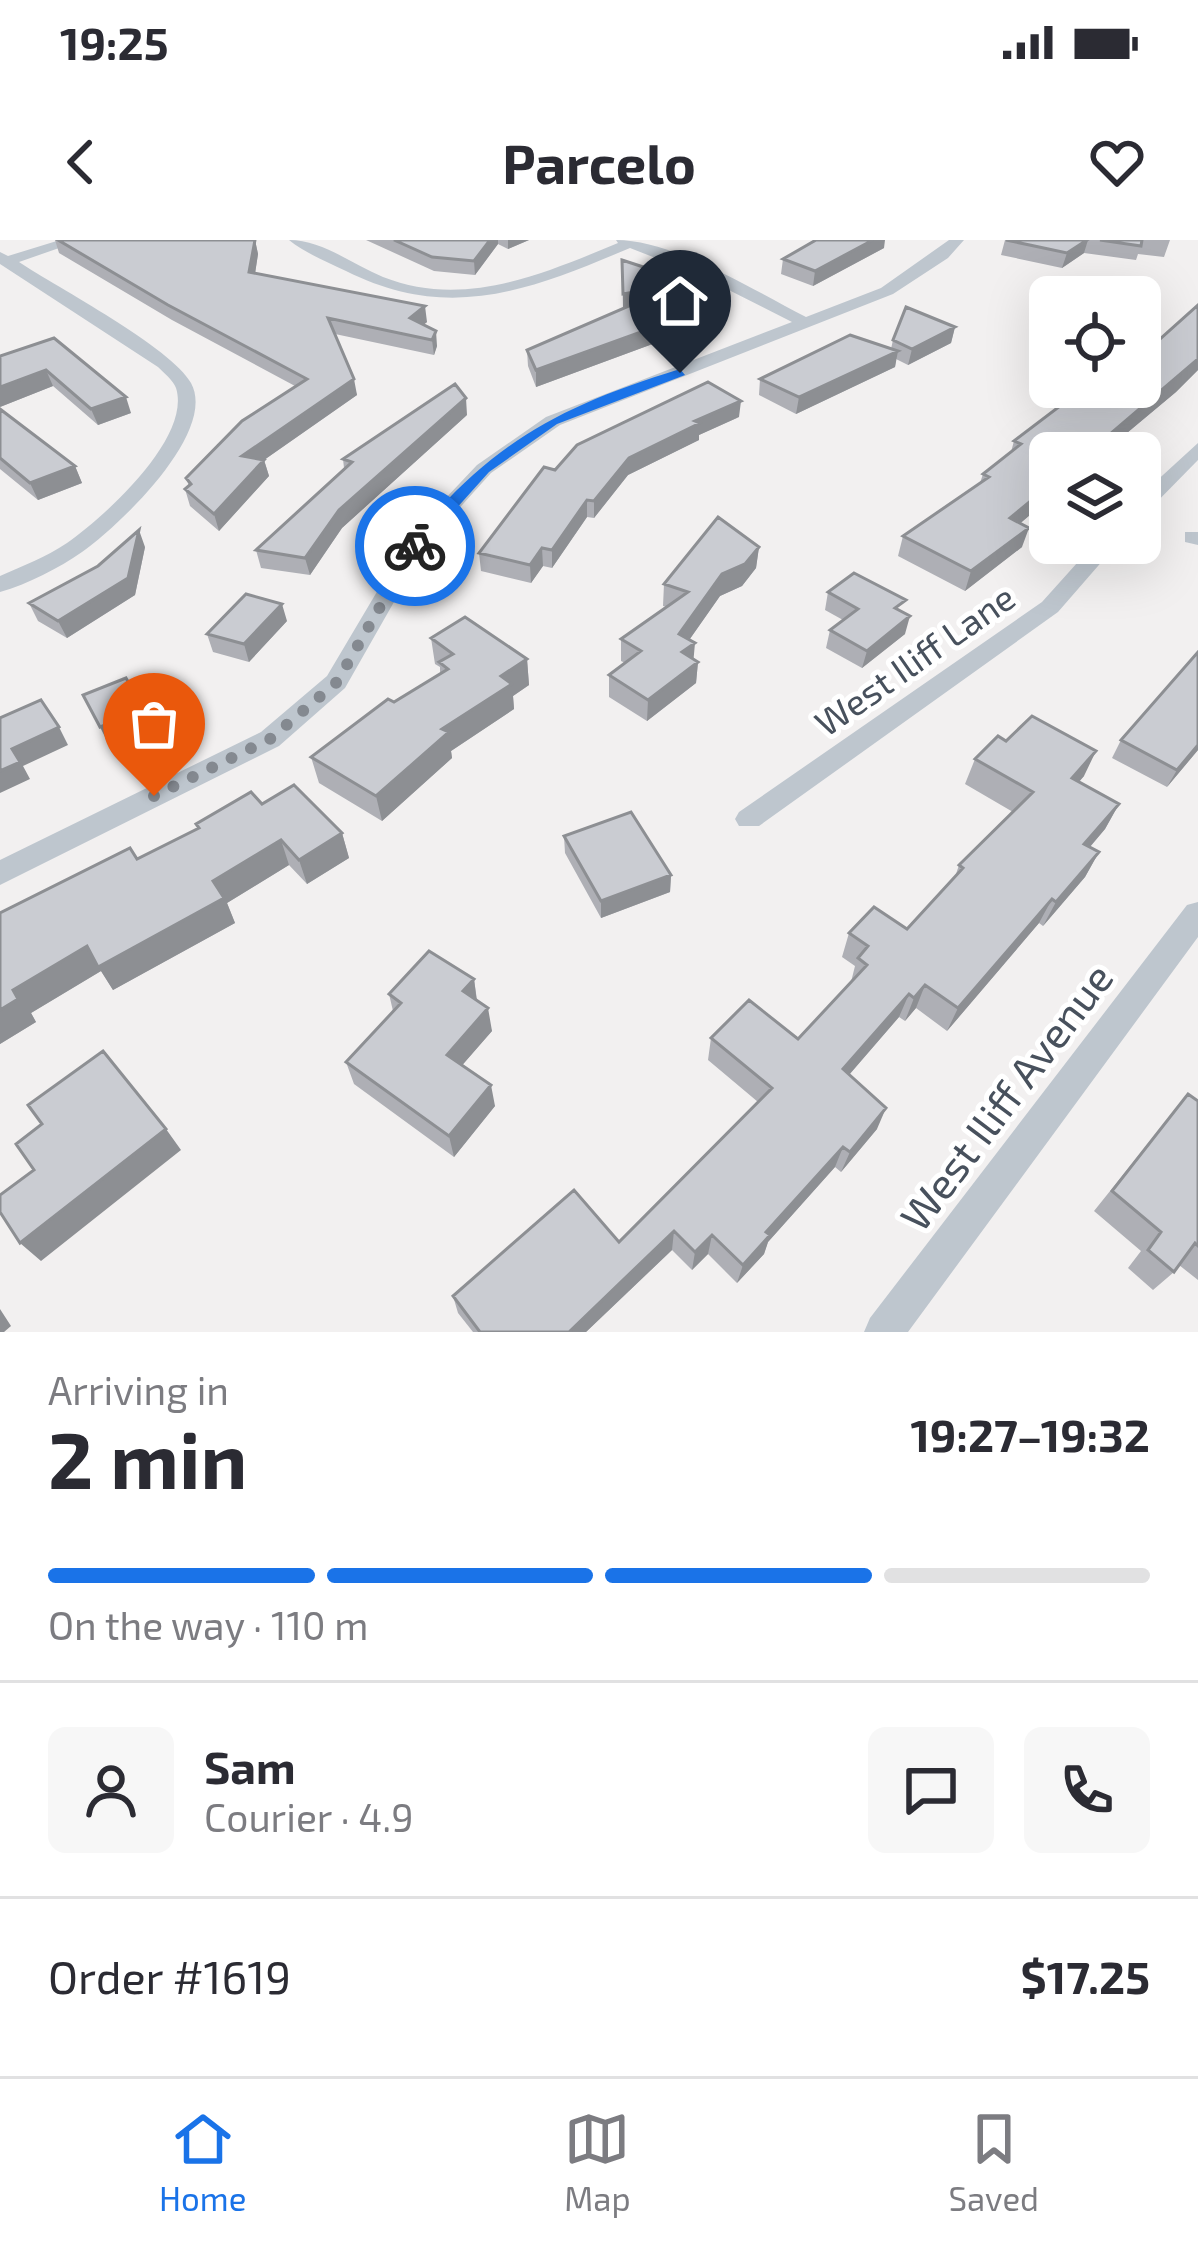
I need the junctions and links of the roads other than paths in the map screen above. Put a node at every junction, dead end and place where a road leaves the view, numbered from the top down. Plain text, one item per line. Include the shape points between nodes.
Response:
1 (75, 240) edge
2 (296, 240) edge
3 (957, 240) edge
4 (627, 242) edge
5 (3, 259) edge
6 (808, 324) junction
7 (1198, 449) edge
8 (1161, 487) edge
9 (0, 553) edge
10 (1089, 564) edge
11 (23, 574) junction
12 (0, 585) edge
13 (749, 819) dead end
14 (0, 873) edge
15 (1198, 914) edge
16 (884, 1332) edge

1 - 5 street
2 - 4 street via 397,287 457,295 532,281
3 - 6 street via 887,291
4 - 6 street
5 - 11 street via 164,363 187,396 175,442 118,509 80,545
6 - 14 street via 553,421 484,469 418,541 337,682 270,739
7 - 8 street
9 - 11 street
10 - 13 street, West Iliff Lane via 1051,607
11 - 12 street
15 - 16 street, West Iliff Avenue

